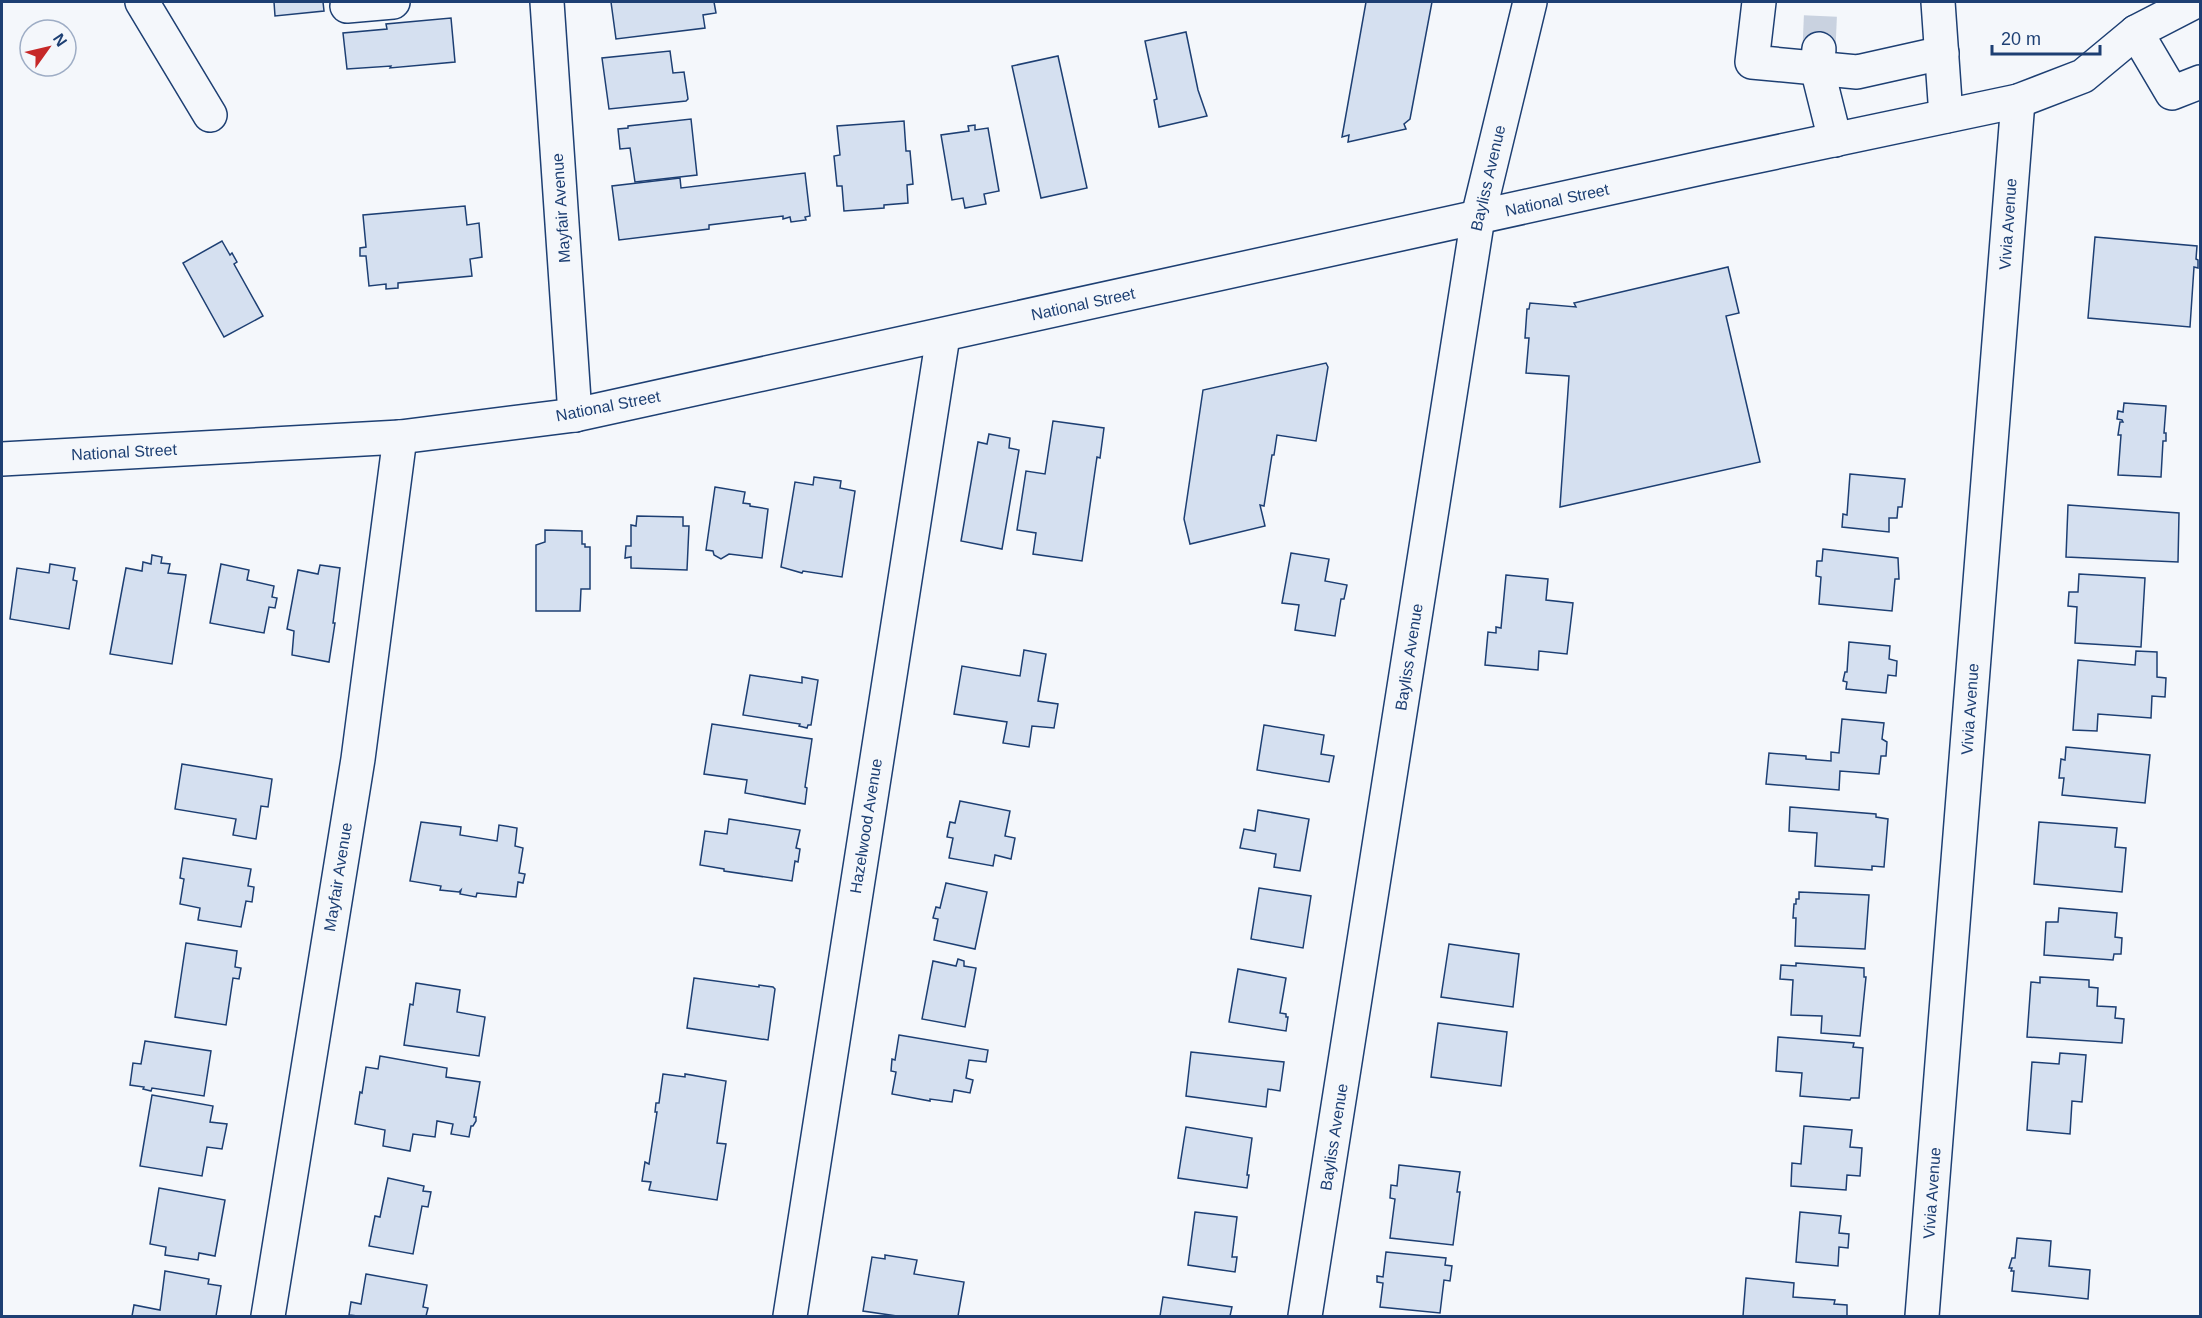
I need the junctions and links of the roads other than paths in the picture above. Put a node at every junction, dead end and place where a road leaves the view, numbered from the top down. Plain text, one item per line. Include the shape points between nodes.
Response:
1 (142, 2) edge
2 (393, 2) edge
3 (547, 2) edge
4 (1530, 2) edge
5 (1758, 2) edge
6 (1938, 2) edge
7 (2158, 2) edge
8 (2194, 2) edge
9 (346, 6) dead end
10 (2136, 32) junction
11 (1942, 53) junction
12 (1818, 59) junction
13 (2200, 82) edge
14 (2018, 100) junction
15 (210, 115) dead end
16 (1946, 116) junction
17 (1835, 140) junction
18 (1478, 217) junction
19 (943, 336) junction
20 (575, 414) junction
21 (400, 437) junction
22 (2, 459) edge
23 (268, 1317) edge
24 (790, 1317) edge
25 (1305, 1317) edge
26 (1922, 1317) edge

1 - 15 street
2 - 9 street
3 - 20 street, Mayfair Avenue
4 - 18 street, Bayliss Avenue
5 - 12 street via 1752,62
6 - 11 street
7 - 10 street, National Street
8 - 10 street, National Street
10 - 13 street via 2172,93
10 - 14 street, National Street via 2083,75
11 - 12 street via 1857,72
11 - 16 street
12 - 17 street
14 - 16 street, National Street
14 - 26 street, Vivia Avenue
16 - 17 street, National Street
17 - 18 street, National Street
18 - 19 street, National Street
18 - 25 street, Bayliss Avenue
19 - 20 street, National Street
19 - 24 street, Hazelwood Avenue
20 - 21 street, National Street
21 - 22 street, National Street
21 - 23 street, Mayfair Avenue via 358,759

